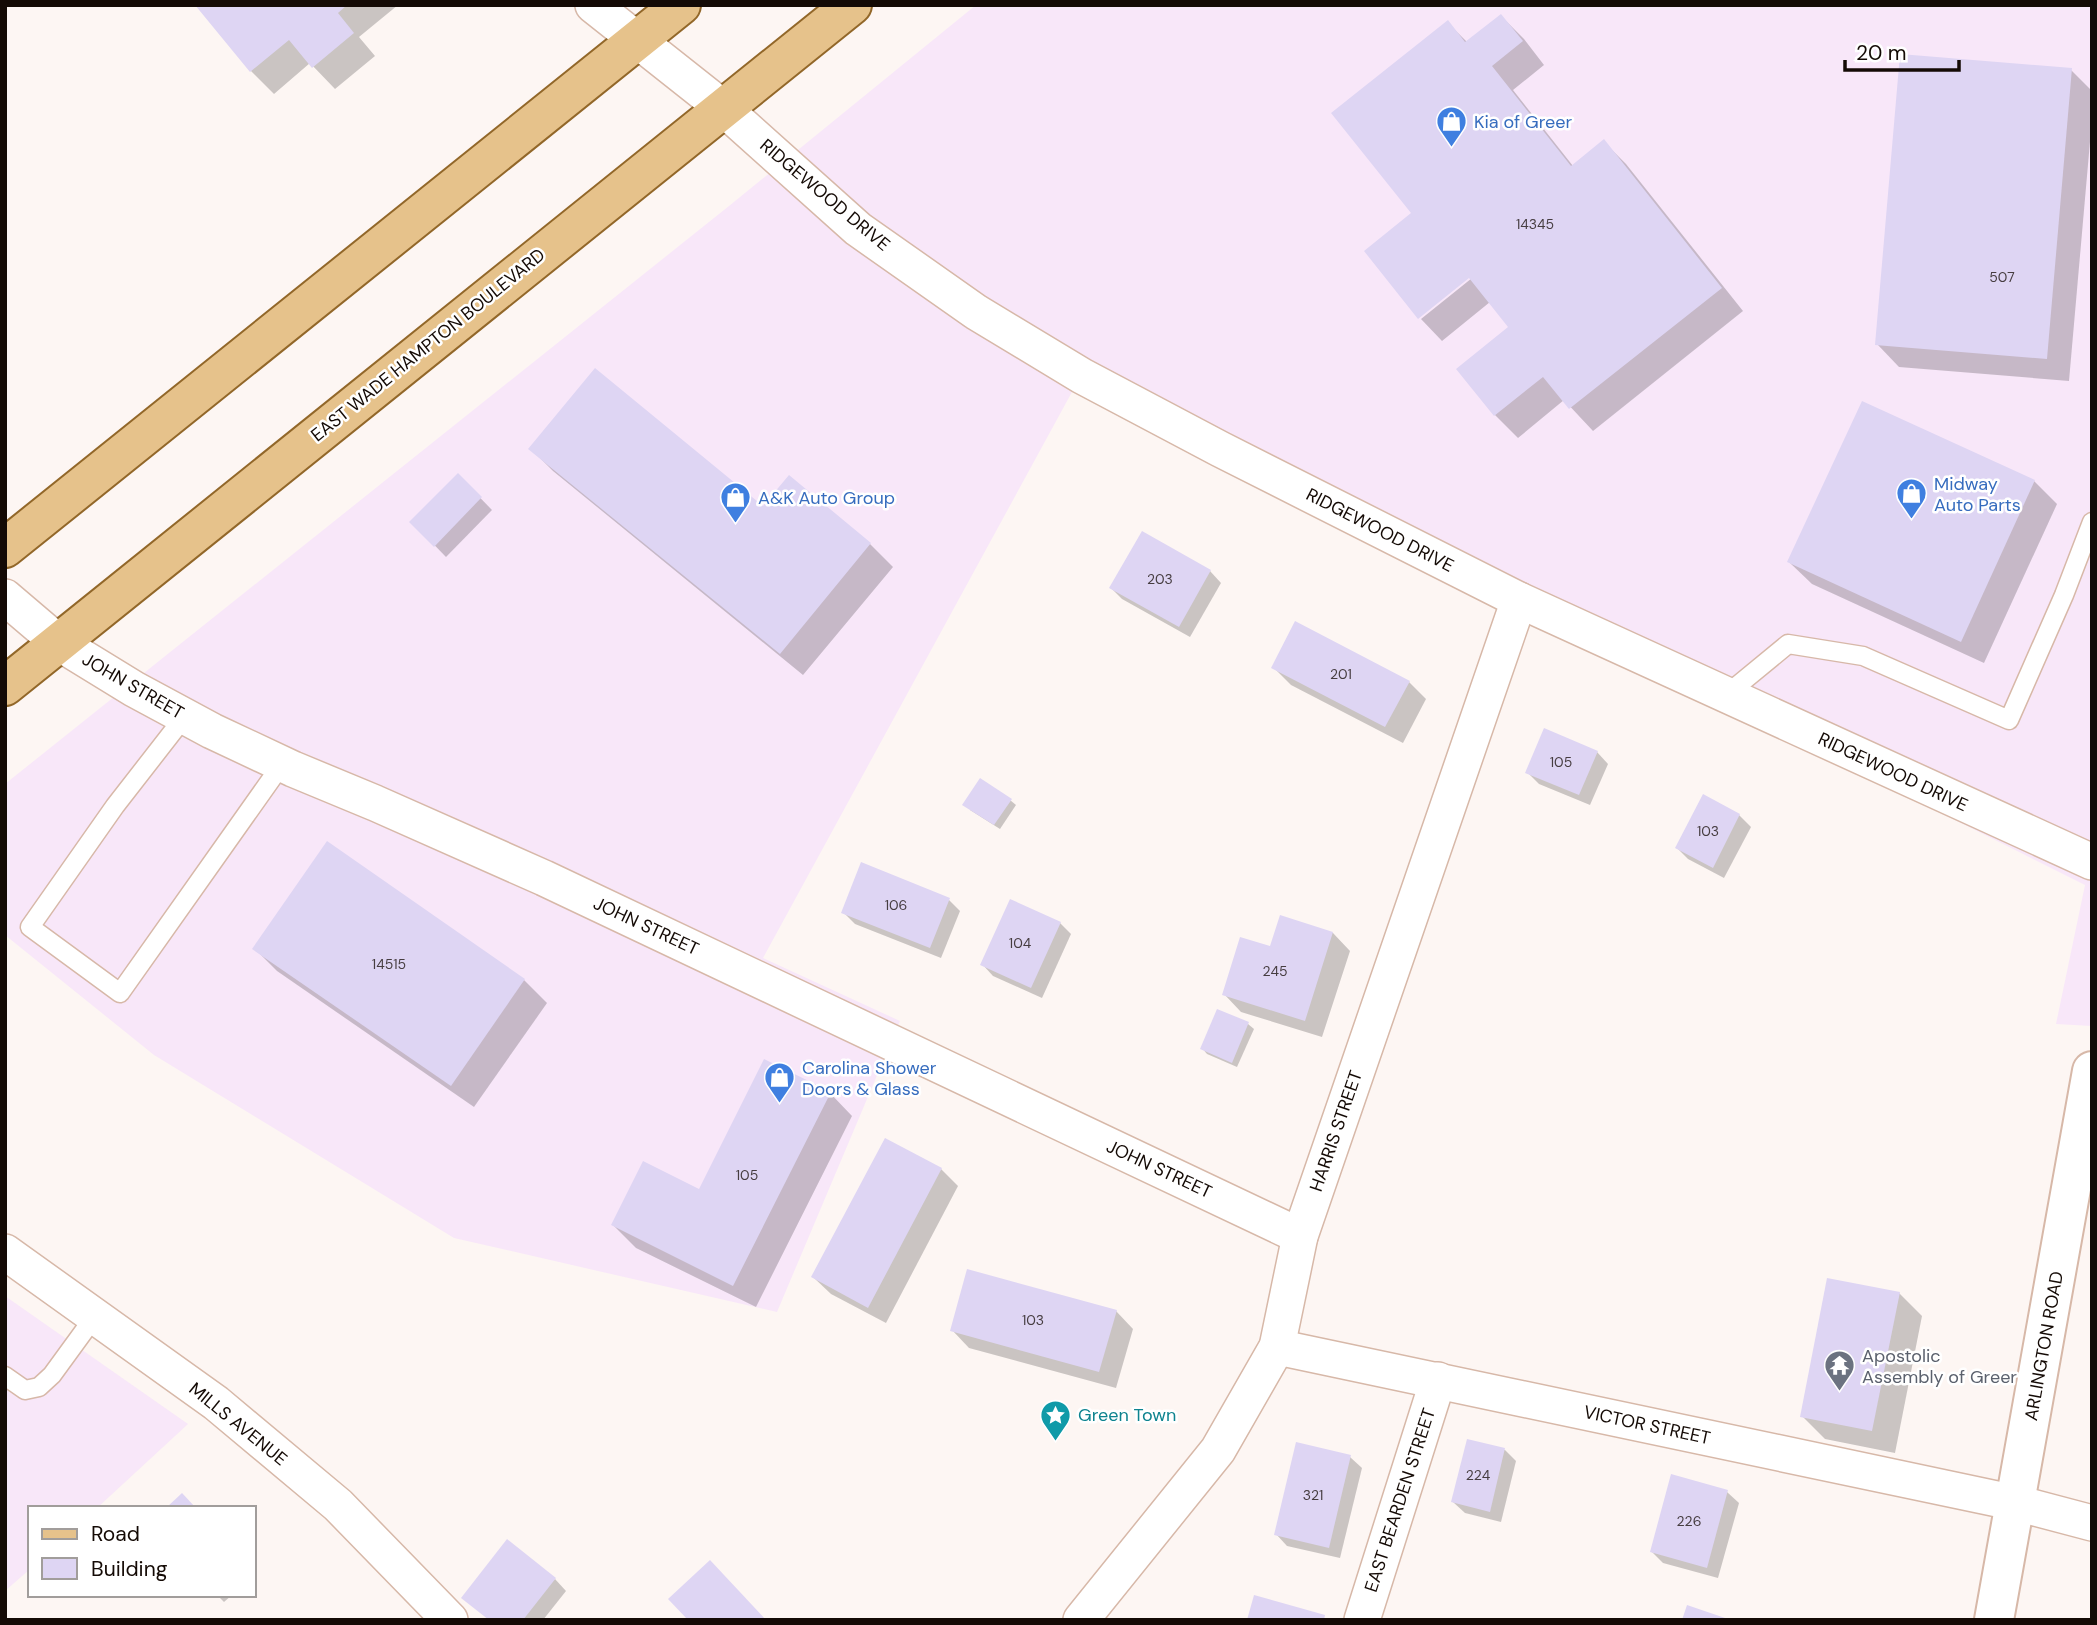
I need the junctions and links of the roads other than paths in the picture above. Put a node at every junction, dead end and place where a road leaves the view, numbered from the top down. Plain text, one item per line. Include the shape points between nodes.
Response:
1 (593, 5) edge
2 (681, 5) edge
3 (852, 5) edge
4 (637, 40) junction
5 (723, 108) junction
6 (2092, 522) edge
7 (5, 548) edge
8 (5, 597) edge
9 (1519, 600) junction
10 (59, 643) junction
11 (5, 686) edge
12 (1726, 695) junction
13 (185, 716) junction
14 (282, 764) junction
15 (2092, 862) edge
16 (2092, 1071) edge
17 (2086, 1137) edge
18 (1300, 1236) junction
19 (5, 1252) edge
20 (94, 1316) junction
21 (1277, 1347) junction
22 (5, 1376) edge
23 (1438, 1380) junction
24 (2016, 1503) junction
25 (2092, 1523) edge
26 (450, 1620) edge
27 (1081, 1620) edge
28 (1362, 1620) edge
29 (1994, 1620) edge

1 - 4 street, RIDGEWOOD DRIVE
2 - 4 main road
3 - 5 main road, EAST WADE HAMPTON BOULEVARD
4 - 5 street, RIDGEWOOD DRIVE
4 - 7 main road
5 - 9 street, RIDGEWOOD DRIVE via 858,229 976,313 1220,449
5 - 10 main road, EAST WADE HAMPTON BOULEVARD
6 - 12 lane via 2009,720 1863,656 1788,644
8 - 10 street, JOHN STREET
9 - 12 street, RIDGEWOOD DRIVE
9 - 18 street, HARRIS STREET
10 - 11 main road, EAST WADE HAMPTON BOULEVARD
10 - 13 street, JOHN STREET
12 - 15 street, RIDGEWOOD DRIVE
13 - 14 street, JOHN STREET
13 - 14 lane via 30,928 120,993
14 - 18 street, JOHN STREET via 544,878
16 - 17 main road, ARLINGTON ROAD
17 - 24 main road, ARLINGTON ROAD
18 - 21 street, HARRIS STREET
19 - 20 street, MILLS AVENUE
20 - 22 lane via 39,1387 25,1391
20 - 26 street, MILLS AVENUE via 216,1403 338,1505
21 - 23 street, VICTOR STREET
21 - 27 street, HARRIS STREET via 1218,1450
23 - 24 street, VICTOR STREET
23 - 28 street, EAST BEARDEN STREET
24 - 25 street, VICTOR STREET
24 - 29 main road, ARLINGTON ROAD

